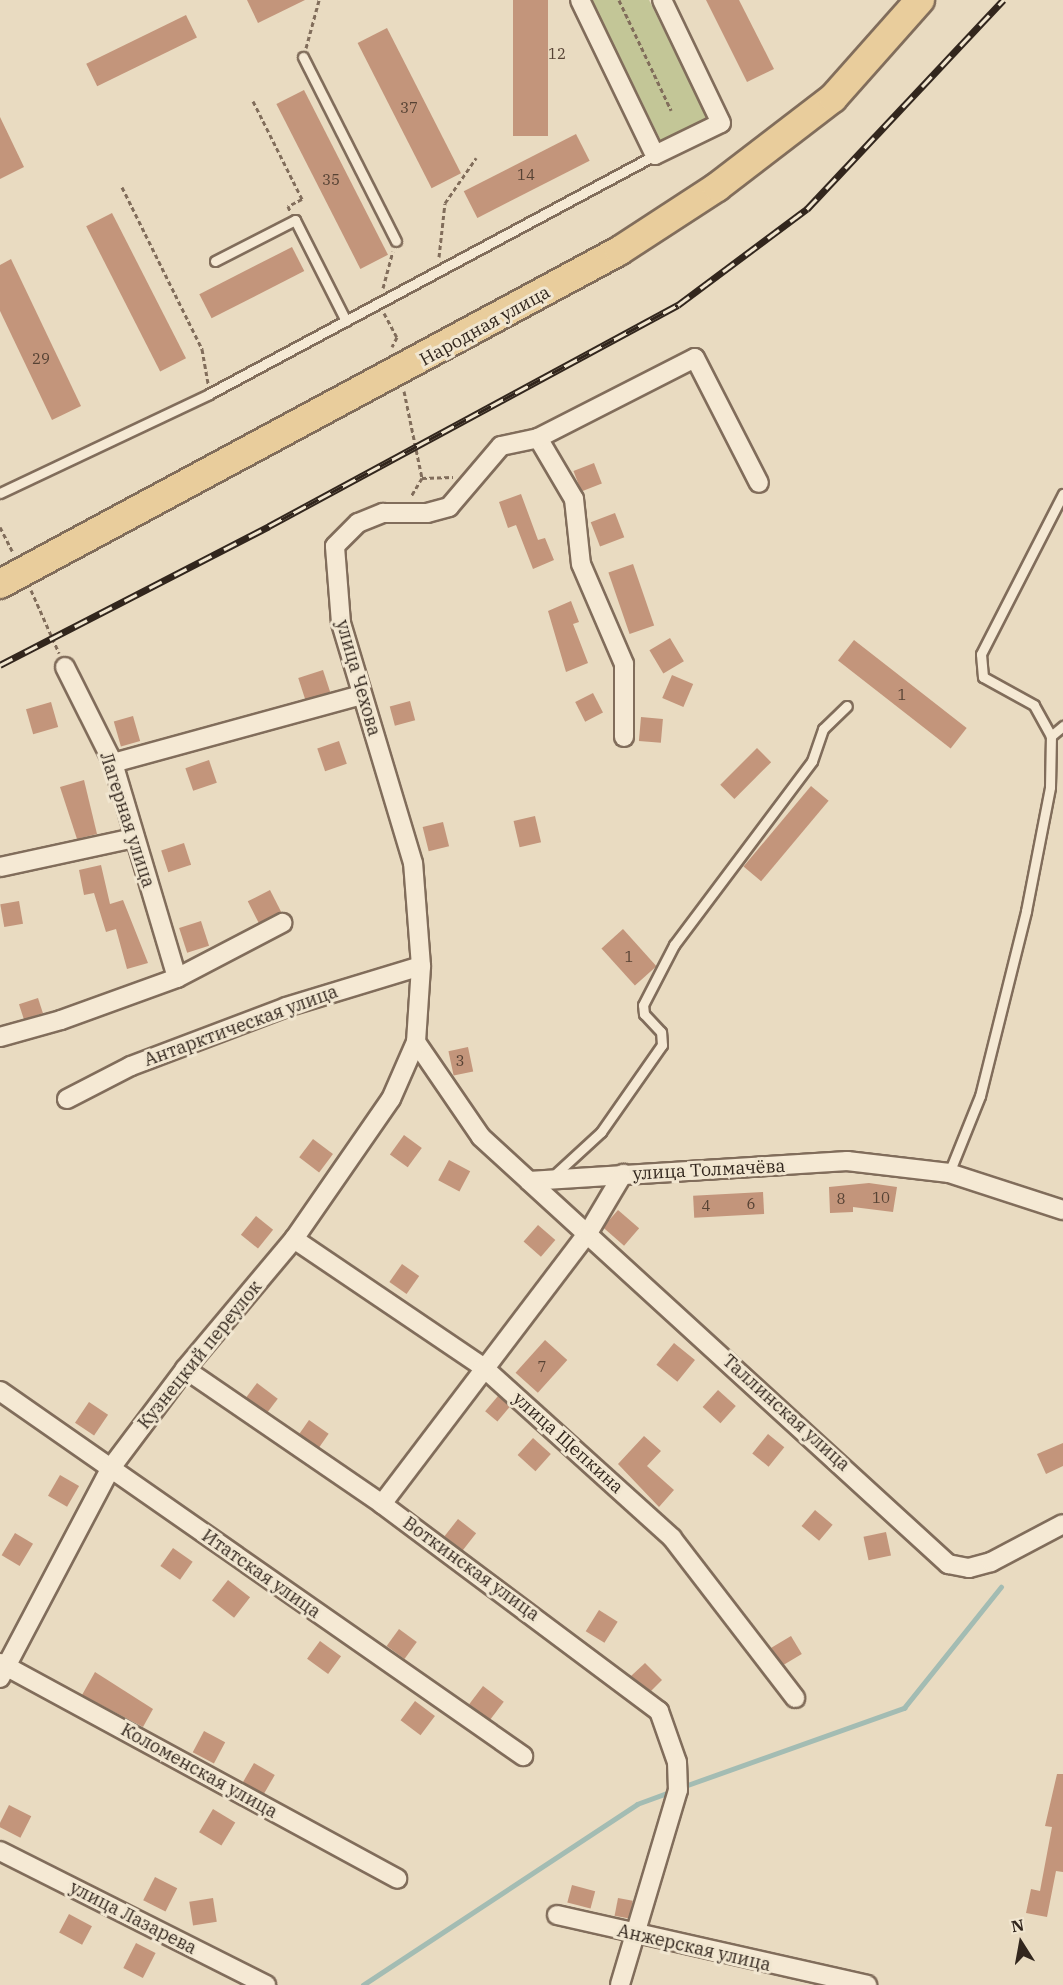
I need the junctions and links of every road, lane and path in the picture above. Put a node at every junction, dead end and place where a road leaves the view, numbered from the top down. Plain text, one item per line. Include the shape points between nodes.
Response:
1 (319, 0) edge
2 (580, 0) edge
3 (619, 0) edge
4 (662, 0) edge
5 (920, 0) edge
6 (303, 57) joint
7 (253, 101) dead end
8 (671, 110) dead end
9 (655, 154) junction
10 (476, 158) dead end
11 (122, 187) dead end
12 (296, 220) junction
13 (396, 241) dead end
14 (215, 261) dead end
15 (439, 271) junction
16 (346, 321) junction
17 (209, 394) junction
18 (538, 438) junction
19 (474, 476) junction
20 (422, 478) dead end
21 (759, 483) dead end
22 (0, 493) edge
23 (1063, 494) edge
24 (0, 527) edge
25 (11, 578) edge
26 (65, 668) joint
27 (362, 695) junction
28 (847, 706) dead end
29 (1063, 726) edge
30 (1051, 736) junction
31 (624, 737) dead end
32 (113, 763) junction
33 (134, 838) junction
34 (0, 867) edge
35 (282, 923) dead end
36 (421, 966) junction
37 (177, 978) junction
38 (0, 1037) edge
39 (416, 1042) junction
40 (67, 1099) dead end
41 (949, 1173) junction
42 (623, 1174) junction
43 (549, 1179) junction
44 (529, 1181) junction
45 (1063, 1210) edge
46 (588, 1233) junction
47 (294, 1239) junction
48 (483, 1367) junction
49 (185, 1369) junction
50 (0, 1391) edge
51 (110, 1469) junction
52 (382, 1504) junction
53 (1063, 1524) edge
54 (2, 1669) edge
55 (795, 1698) dead end
56 (523, 1756) dead end
57 (0, 1851) edge
58 (397, 1879) dead end
59 (557, 1916) dead end
60 (632, 1934) junction
61 (266, 1985) edge
62 (620, 1985) edge
63 (867, 1985) edge

1 - 6 path
2 - 9 street
3 - 8 path
4 - 9 street via 721,123
5 - 25 main road, Народная улица via 833,98 717,187 619,251
6 - 13 lane
7 - 12 path via 302,199 288,206
9 - 15 lane
10 - 15 path via 445,203
11 - 17 path via 202,349
12 - 14 lane
12 - 16 lane
15 - 16 lane
16 - 17 lane
17 - 22 lane
18 - 19 street, улица Чехова via 501,446
18 - 21 street, улица Чехова via 695,358
18 - 31 street via 574,499 581,564 624,664
19 - 20 path
19 - 27 street, улица Чехова via 449,507 427,513 383,513 358,523 335,546 340,623
23 - 30 lane via 981,654 984,677 1034,705
24 - 25 path
25 - 26 path
26 - 32 street, Лагерная улица
27 - 32 street
27 - 36 street, улица Чехова via 413,863
28 - 43 lane via 824,729 812,761 674,945 644,1005 644,1014 661,1032 662,1045 601,1132
29 - 30 lane
30 - 41 lane via 1050,787 1026,911 980,1096
32 - 33 street, Лагерная улица
33 - 34 street
33 - 37 street, Лагерная улица
35 - 37 street
36 - 39 street, улица Чехова
36 - 40 street, Антарктическая улица via 286,1006 130,1066
37 - 38 street via 62,1020
39 - 44 street via 481,1137
39 - 47 street, Кузнецкий переулок via 391,1099
41 - 42 street, улица Толмачёва via 847,1161
41 - 45 street, улица Толмачёва
42 - 43 street, улица Толмачёва
42 - 46 street
43 - 44 street, улица Толмачёва
44 - 46 street, Таллинская улица
46 - 48 street
46 - 53 street, Таллинская улица via 948,1563 969,1568 991,1562
47 - 48 street, улица Щепкина
47 - 49 street, Кузнецкий переулок
48 - 52 street
48 - 55 street, улица Щепкина via 672,1538
49 - 51 street, Кузнецкий переулок
49 - 52 street, Воткинская улица
50 - 51 street, Итатская улица
51 - 54 street, Кузнецкий переулок
51 - 56 street, Итатская улица
52 - 60 street, Воткинская улица via 659,1711 679,1785
54 - 58 street, Коломенская улица
57 - 61 street, улица Лазарева
59 - 60 street, Анжерская улица
60 - 62 street, Воткинская улица
60 - 63 street, Анжерская улица

